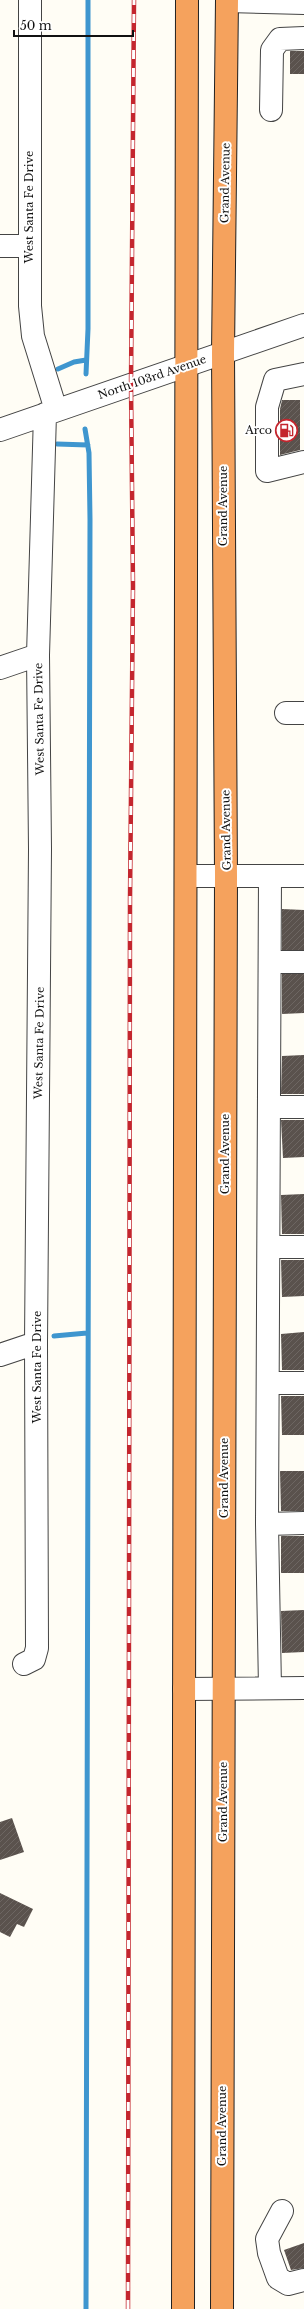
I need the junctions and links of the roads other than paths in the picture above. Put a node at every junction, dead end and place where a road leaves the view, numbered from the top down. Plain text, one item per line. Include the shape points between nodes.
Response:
1 (30, 0) edge
2 (187, 0) edge
3 (227, 0) edge
4 (291, 2) edge
5 (304, 38) edge
6 (271, 110) dead end
7 (0, 246) edge
8 (29, 246) junction
9 (304, 325) edge
10 (223, 353) junction
11 (188, 365) junction
12 (304, 374) edge
13 (50, 412) junction
14 (0, 430) edge
15 (304, 462) edge
16 (38, 655) junction
17 (0, 668) edge
18 (187, 876) junction
19 (226, 876) junction
20 (270, 876) junction
21 (304, 876) edge
22 (270, 962) junction
23 (304, 962) edge
24 (269, 1107) junction
25 (304, 1107) edge
26 (269, 1247) junction
27 (304, 1247) edge
28 (36, 1343) junction
29 (0, 1355) edge
30 (268, 1383) junction
31 (304, 1384) edge
32 (304, 1523) edge
33 (268, 1524) junction
34 (24, 1664) dead end
35 (270, 1688) junction
36 (304, 1688) edge
37 (184, 1689) junction
38 (223, 1689) junction
39 (282, 2211) dead end
40 (304, 2280) edge
41 (183, 2309) edge
42 (222, 2309) edge

1 - 8 street, West Santa Fe Drive
2 - 11 highway
3 - 4 street
3 - 10 highway, Grand Avenue
5 - 6 street via 280,39 272,50
7 - 8 street
8 - 13 street, West Santa Fe Drive via 33,336
9 - 10 street, North 103rd Avenue
10 - 11 street, North 103rd Avenue
10 - 19 highway, Grand Avenue
11 - 13 street, North 103rd Avenue
11 - 18 highway
12 - 15 street via 275,380 267,407 267,471
13 - 14 street, North 103rd Avenue
13 - 16 street, West Santa Fe Drive
16 - 17 street
16 - 28 street, West Santa Fe Drive via 40,856
18 - 19 street
18 - 37 highway
19 - 20 street
19 - 38 highway, Grand Avenue
20 - 21 street
20 - 22 street
22 - 23 street
22 - 24 street
24 - 25 street
24 - 26 street
26 - 27 street
26 - 30 street
28 - 29 street
28 - 34 street, West Santa Fe Drive via 37,1648 34,1659
30 - 31 street
30 - 33 street
32 - 33 street
33 - 35 street
35 - 36 street
35 - 38 street
37 - 38 street
37 - 41 highway
38 - 42 highway, Grand Avenue
39 - 40 street via 267,2239 269,2253 278,2278 288,2284

